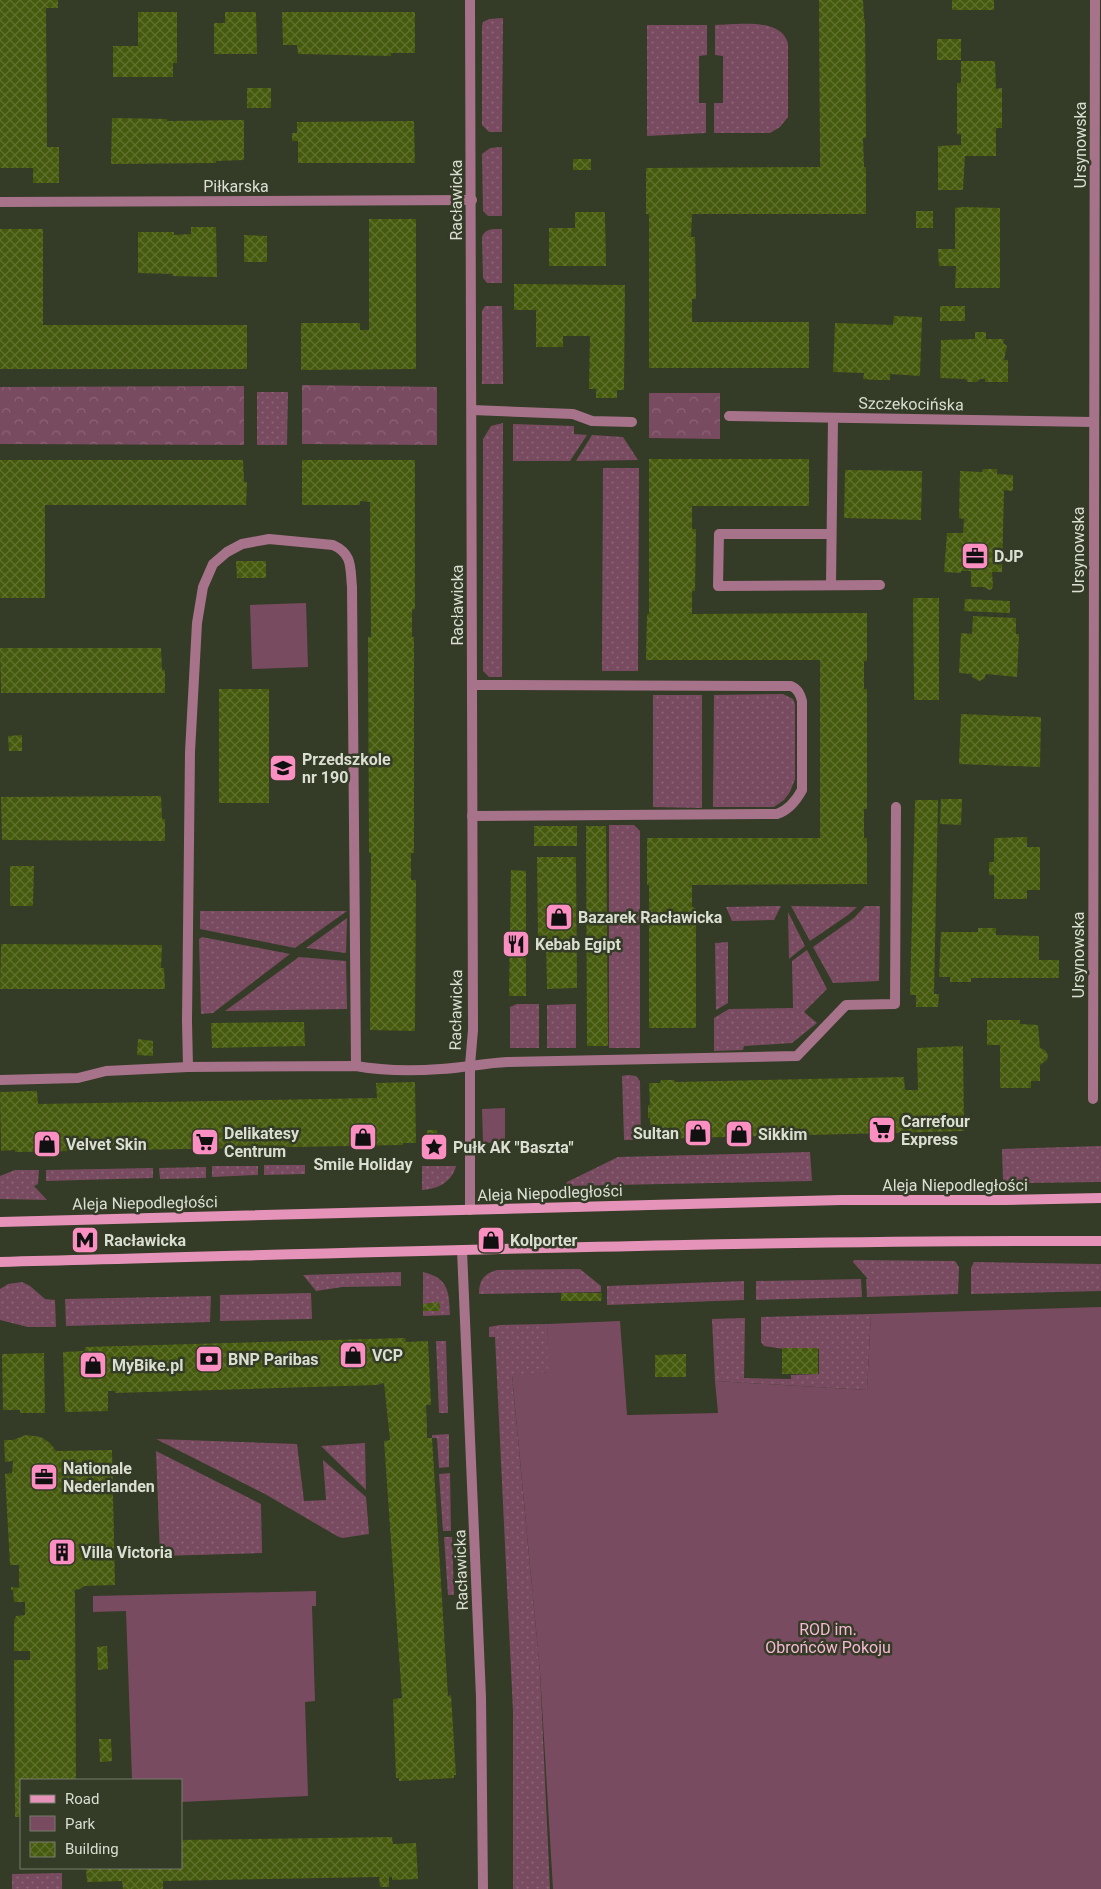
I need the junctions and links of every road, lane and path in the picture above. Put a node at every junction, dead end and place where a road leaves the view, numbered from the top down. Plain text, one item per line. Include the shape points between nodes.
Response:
1 (470, 0) edge
2 (1095, 0) edge
3 (472, 200) junction
4 (0, 202) edge
5 (472, 410) junction
6 (729, 416) dead end
7 (833, 418) junction
8 (632, 422) dead end
9 (1093, 422) junction
10 (830, 534) junction
11 (831, 585) junction
12 (880, 585) dead end
13 (472, 685) junction
14 (896, 807) dead end
15 (472, 816) junction
16 (356, 1066) junction
17 (470, 1066) junction
18 (188, 1067) junction
19 (0, 1080) edge
20 (1093, 1100) dead end
21 (1101, 1198) edge
22 (470, 1210) junction
23 (0, 1222) edge
24 (1101, 1241) edge
25 (462, 1250) junction
26 (0, 1262) edge
27 (483, 1889) edge

1 - 3 street, Racławicka
2 - 9 street, Ursynowska
3 - 4 street, Piłkarska
3 - 5 street, Racławicka
5 - 8 street via 573,414 592,421
5 - 13 street, Racławicka
6 - 7 street, Szczekocińska
7 - 9 street, Szczekocińska
7 - 10 street
9 - 20 street, Ursynowska
10 - 11 street
10 - 11 street via 719,534 718,586
11 - 12 street
13 - 15 street, Racławicka
13 - 15 street via 791,686 796,688 802,701 802,790 795,802 777,814
14 - 17 street via 895,1004 846,1006 797,1056 507,1062
15 - 17 street, Racławicka via 473,1030
16 - 17 street via 381,1070
16 - 18 street
16 - 18 street via 352,587 349,565 347,555 333,545 269,539 242,544 213,564 203,587 197,624 190,752
17 - 22 street, Racławicka
18 - 19 street via 106,1071 78,1078
21 - 22 main road, Aleja Niepodległości via 842,1200
22 - 23 main road, Aleja Niepodległości
24 - 25 main road via 912,1241
25 - 26 main road
25 - 27 street, Racławicka via 481,1697

